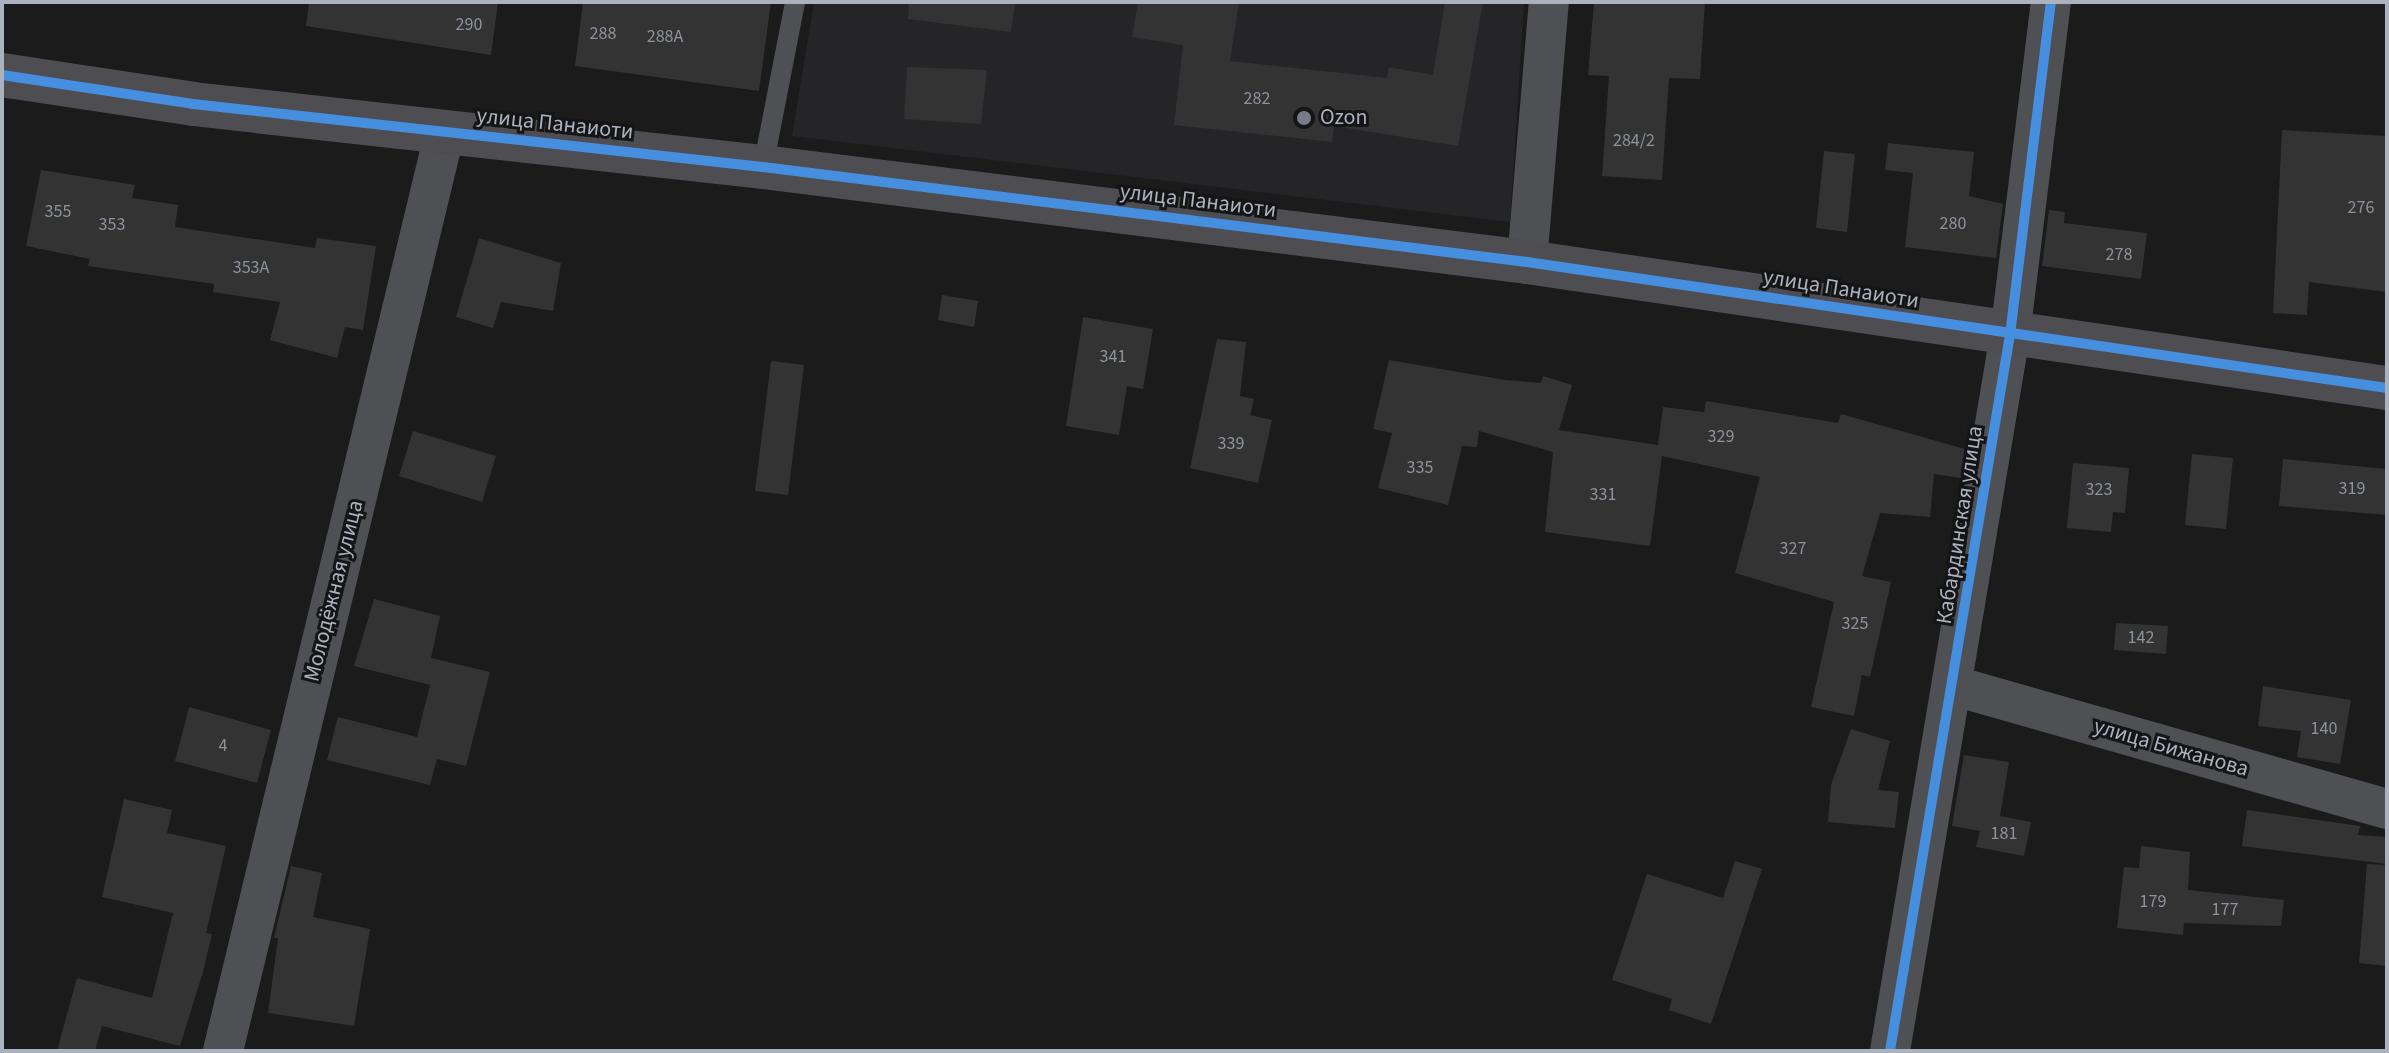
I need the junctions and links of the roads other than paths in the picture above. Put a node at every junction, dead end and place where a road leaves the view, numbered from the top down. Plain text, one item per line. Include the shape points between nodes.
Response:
1 (795, 2) edge
2 (1549, 2) edge
3 (2051, 2) edge
4 (2, 75) edge
5 (445, 131) junction
6 (763, 167) junction
7 (1527, 262) junction
8 (2010, 335) junction
9 (2387, 388) edge
10 (1955, 686) junction
11 (2387, 809) edge
12 (223, 1051) edge
13 (1890, 1051) edge

1 - 6 lane
2 - 7 street
3 - 8 street, Кабардинская улица
4 - 5 street, улица Панаиоти via 193,104
5 - 6 street, улица Панаиоти
5 - 12 street, Молодёжная улица
6 - 7 street, улица Панаиоти
7 - 8 street, улица Панаиоти
8 - 9 street, улица Панаиоти
8 - 10 street, Кабардинская улица
10 - 11 street, улица Бижанова
10 - 13 street, Кабардинская улица

